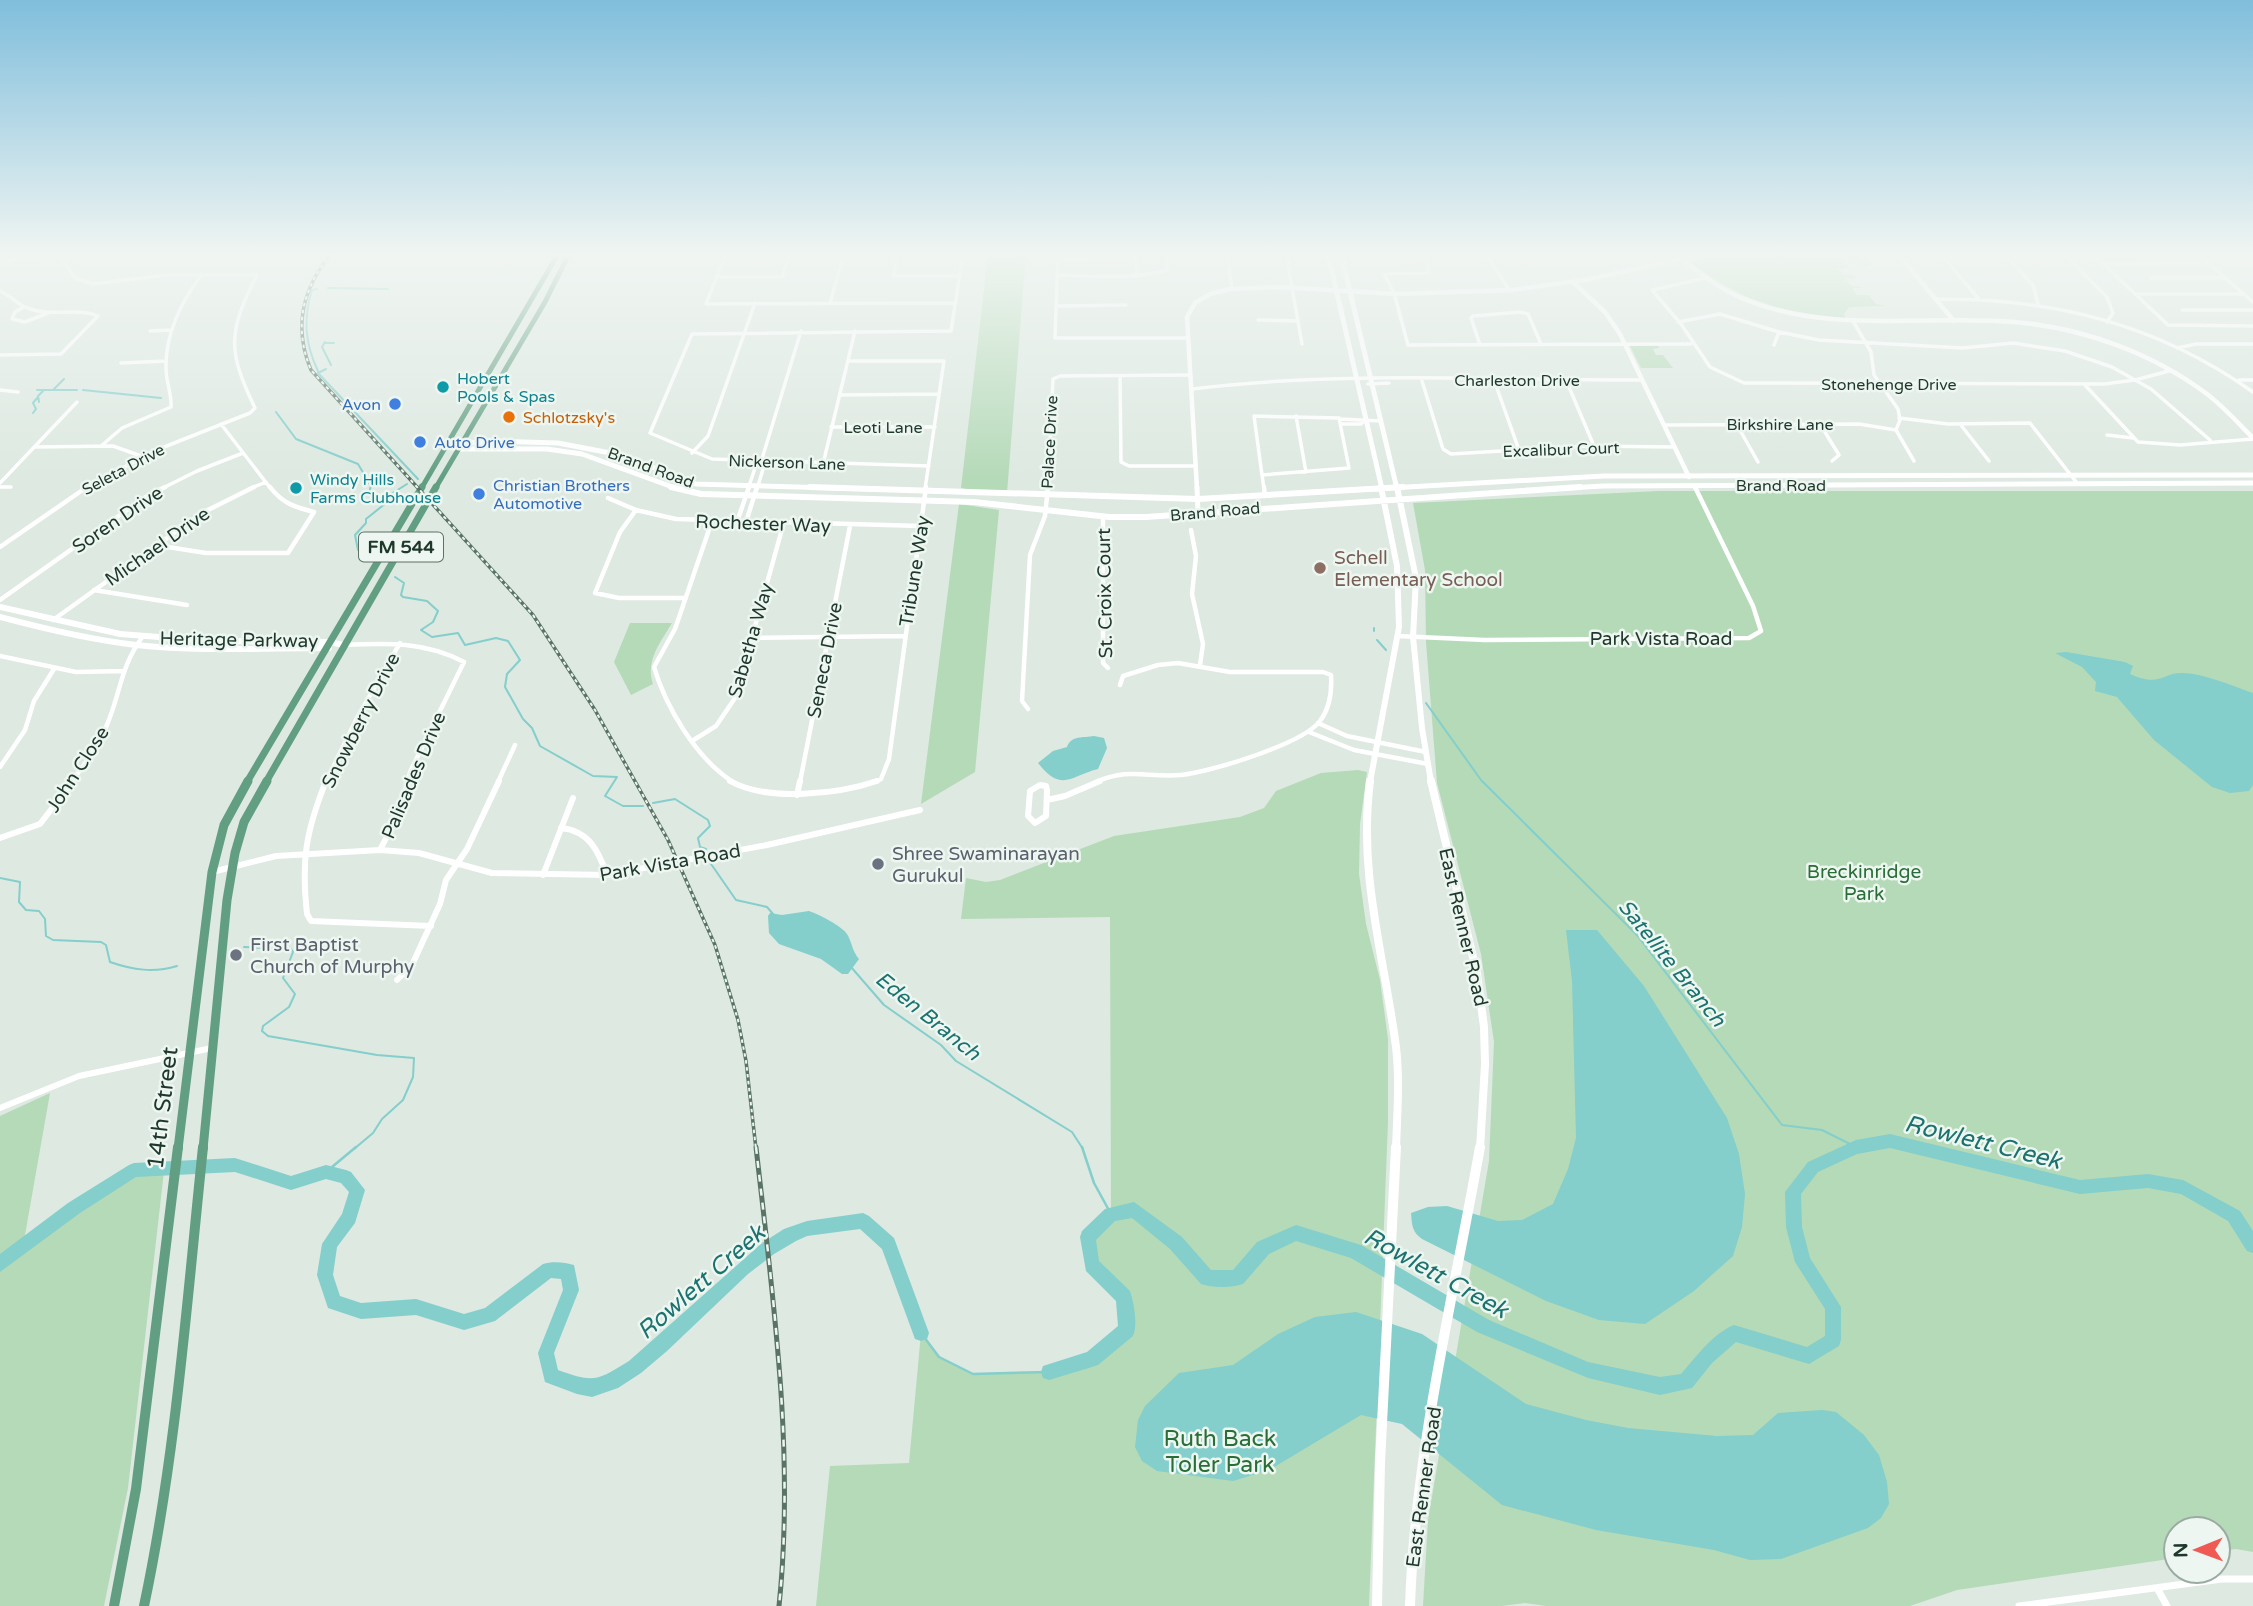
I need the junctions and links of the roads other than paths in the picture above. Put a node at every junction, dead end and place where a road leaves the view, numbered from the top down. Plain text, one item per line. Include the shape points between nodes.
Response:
1 (86, 329) edge
2 (236, 329) edge
3 (516, 329) joint
4 (528, 329) joint
5 (746, 329) edge
6 (951, 329) edge
7 (1055, 329) edge
8 (1187, 329) edge
9 (1299, 329) edge
10 (1346, 329) edge
11 (1360, 329) edge
12 (1404, 329) edge
13 (1475, 329) edge
14 (1535, 329) edge
15 (1616, 329) edge
16 (1682, 329) edge
17 (1769, 329) edge
18 (1858, 329) edge
19 (2059, 329) edge
20 (2126, 329) edge
21 (171, 330) joint
22 (150, 331) dead end
23 (801, 331) junction
24 (855, 331) junction
25 (745, 332) junction
26 (1779, 332) junction
27 (1188, 338) junction
28 (1302, 344) dead end
29 (1625, 344) junction
30 (1691, 344) junction
31 (1868, 344) junction
32 (2253, 344) edge
33 (1480, 345) junction
34 (1541, 345) junction
35 (1774, 345) dead end
36 (2177, 348) junction
37 (0, 355) edge
38 (166, 361) junction
39 (848, 361) junction
40 (944, 361) joint
41 (121, 363) dead end
42 (2169, 371) junction
43 (490, 372) junction
44 (503, 372) junction
45 (1190, 375) junction
46 (1120, 376) junction
47 (1494, 380) junction
48 (1566, 380) junction
49 (1642, 380) junction
50 (2136, 380) junction
51 (2238, 380) junction
52 (2253, 380) edge
53 (1422, 381) junction
54 (1358, 382) junction
55 (1372, 383) junction
56 (1880, 384) junction
57 (2084, 384) junction
58 (1192, 389) junction
59 (0, 390) edge
60 (18, 392) dead end
61 (2253, 392) edge
62 (939, 394) junction
63 (840, 395) junction
64 (77, 402) dead end
65 (1254, 416) joint
66 (1296, 416) junction
67 (1899, 418) junction
68 (1339, 420) junction
69 (1365, 421) junction
70 (1381, 421) junction
71 (2030, 423) joint
72 (221, 424) junction
73 (1820, 424) junction
74 (1664, 425) junction
75 (1737, 425) junction
76 (1960, 425) junction
77 (831, 427) junction
78 (935, 427) junction
79 (1896, 430) junction
80 (2127, 432) junction
81 (650, 433) joint
82 (2133, 438) junction
83 (2253, 438) edge
84 (2210, 440) junction
85 (536, 442) junction
86 (102, 446) junction
87 (446, 446) junction
88 (460, 446) junction
89 (1594, 446) junction
90 (34, 447) junction
91 (1674, 447) junction
92 (532, 449) junction
93 (1519, 450) junction
94 (243, 453) junction
95 (692, 453) junction
96 (1447, 453) joint
97 (141, 456) junction
98 (1832, 461) dead end
99 (1914, 461) dead end
100 (1989, 461) dead end
101 (761, 462) junction
102 (1758, 462) dead end
103 (823, 464) junction
104 (929, 466) junction
105 (1195, 466) junction
106 (1347, 469) joint
107 (1306, 472) junction
108 (2071, 474) junction
109 (1262, 475) junction
110 (2253, 475) edge
111 (1689, 477) junction
112 (1546, 479) junction
113 (266, 482) junction
114 (2077, 483) junction
115 (2253, 483) edge
116 (0, 485) edge
117 (1694, 486) junction
118 (11, 487) dead end
119 (754, 487) junction
120 (1399, 489) junction
121 (1552, 489) junction
122 (926, 490) junction
123 (1382, 490) junction
124 (1046, 495) junction
125 (751, 496) junction
126 (1265, 497) junction
127 (1401, 497) junction
128 (608, 498) dead end
129 (1384, 498) junction
130 (925, 499) junction
131 (1198, 499) junction
132 (1357, 500) junction
133 (1045, 509) junction
134 (636, 510) junction
135 (1198, 513) junction
136 (1102, 516) junction
137 (1388, 516) junction
138 (712, 521) junction
139 (737, 522) junction
140 (746, 522) junction
141 (784, 523) junction
142 (850, 526) junction
143 (921, 526) junction
144 (1191, 530) dead end
145 (155, 545) junction
146 (0, 547) edge
147 (94, 590) junction
148 (685, 598) junction
149 (0, 600) edge
150 (187, 605) dead end
151 (0, 607) edge
152 (0, 617) edge
153 (53, 620) junction
154 (143, 636) junction
155 (904, 636) junction
156 (1397, 636) junction
157 (828, 637) junction
158 (1413, 637) junction
159 (752, 638) junction
160 (212, 641) junction
161 (400, 643) junction
162 (136, 645) junction
163 (328, 645) junction
164 (343, 645) junction
165 (207, 648) junction
166 (0, 656) edge
167 (464, 662) joint
168 (1200, 665) junction
169 (1108, 668) dead end
170 (54, 669) junction
171 (122, 671) junction
172 (1120, 685) dead end
173 (1028, 709) dead end
174 (1318, 723) junction
175 (1308, 732) junction
176 (1339, 733) junction
177 (692, 741) junction
178 (1334, 743) junction
179 (1379, 744) junction
180 (515, 745) dead end
181 (1426, 752) junction
182 (1376, 755) junction
183 (1428, 764) junction
184 (0, 767) edge
185 (797, 795) junction
186 (573, 797) dead end
187 (1047, 800) junction
188 (920, 810) dead end
189 (561, 828) junction
190 (0, 838) edge
191 (380, 850) junction
192 (304, 852) junction
193 (456, 862) junction
194 (233, 866) junction
195 (212, 872) junction
196 (543, 875) junction
197 (607, 875) junction
198 (431, 926) junction
199 (397, 980) dead end
200 (212, 1048) junction
201 (190, 1052) junction
202 (0, 1108) edge
203 (2253, 1578) edge
204 (2157, 1588) junction
205 (114, 1606) edge
206 (144, 1606) edge
207 (1377, 1606) edge
208 (1409, 1606) edge
209 (2024, 1606) edge
210 (2167, 1606) edge

1 - 37 street via 61,354
2 - 72 street, Seleta Drive via 236,369 255,410
3 - 4 main road
3 - 43 main road, FM 544
4 - 44 main road, FM 544
5 - 25 street
6 - 24 street
7 - 27 street via 1055,338
8 - 27 street
9 - 28 street
10 - 54 main road, East Renner Road
11 - 55 main road, East Renner Road
12 - 33 street via 1408,345
13 - 33 street
14 - 34 street
15 - 29 street
16 - 30 street, Stonehenge Drive
17 - 26 street
18 - 31 street
19 - 42 street via 2130,352
20 - 36 street
21 - 22 street
21 - 38 street
23 - 24 street
23 - 25 street
23 - 101 street
24 - 39 street
25 - 81 street via 692,334
25 - 95 street via 708,436
26 - 31 street
26 - 35 street
27 - 45 street
29 - 30 street
29 - 34 street
29 - 49 street
30 - 56 street, Stonehenge Drive via 1712,369 1744,383
31 - 50 street via 1963,348 2027,344 2087,358
31 - 56 street via 1872,370
32 - 36 street
33 - 34 street
36 - 51 street
38 - 41 street
38 - 86 street via 171,407 122,428
39 - 40 street
39 - 63 street
40 - 62 street, Tribune Way
42 - 50 street, Stonehenge Drive
42 - 83 street via 2207,394
43 - 44 main road
43 - 87 main road, FM 544
44 - 88 main road, FM 544
45 - 46 street
45 - 58 street
46 - 105 street via 1121,462 1129,466
46 - 124 street, Palace Drive via 1053,379
47 - 48 street, Charleston Drive
47 - 53 street, Charleston Drive
47 - 93 street
48 - 49 street, Charleston Drive
48 - 89 street
49 - 74 street
50 - 57 street, Stonehenge Drive
50 - 84 street
51 - 52 street
51 - 61 street
53 - 55 street, Charleston Drive
53 - 96 street
54 - 55 street, Charleston Drive
54 - 58 street, Charleston Drive via 1242,383
54 - 69 main road, East Renner Road
55 - 70 main road, East Renner Road
56 - 57 street, Stonehenge Drive
56 - 67 street via 1898,409
57 - 80 street
58 - 105 street
59 - 60 street
62 - 63 street
62 - 78 street, Tribune Way
63 - 77 street
64 - 90 street
65 - 66 street
65 - 109 street
66 - 68 street
66 - 107 street
67 - 76 street
67 - 79 street
68 - 69 street
68 - 106 street
69 - 70 street
69 - 123 main road, East Renner Road
70 - 120 main road, East Renner Road
71 - 76 street
71 - 108 street
72 - 94 street
72 - 97 street, Seleta Drive
73 - 75 street, Birkshire Lane
73 - 79 street, Birkshire Lane
73 - 98 street via 1839,455
74 - 75 street, Birkshire Lane
74 - 91 street
75 - 102 street
76 - 100 street
77 - 78 street, Leoti Lane
77 - 103 street
78 - 104 street, Tribune Way
79 - 99 street
80 - 82 street
80 - 82 street via 2107,435
81 - 95 street, Nickerson Lane
82 - 84 street via 2155,445
83 - 84 street
85 - 88 main road, Brand Road
85 - 92 main road
85 - 119 main road, Brand Road via 598,448 696,484
86 - 90 street
86 - 97 street
87 - 88 main road, Brand Road
87 - 163 main road, FM 544
88 - 92 main road, Brand Road
88 - 164 main road, FM 544
89 - 91 street, Excalibur Court
89 - 93 street, Excalibur Court
90 - 116 street
91 - 111 street
92 - 125 main road, Brand Road via 597,458 684,492
93 - 96 street, Excalibur Court
94 - 113 street
94 - 149 street, Soren Drive via 144,498
95 - 101 street, Nickerson Lane
97 - 146 street, Seleta Drive
101 - 103 street, Nickerson Lane
101 - 119 street via 764,466
103 - 104 street, Nickerson Lane
104 - 122 street, Tribune Way
105 - 131 street
106 - 107 street
107 - 109 street
108 - 110 main road, Brand Road
108 - 111 main road, Brand Road
108 - 114 street
109 - 126 street
111 - 112 main road, Brand Road
111 - 117 main road
112 - 120 main road, Brand Road
112 - 121 main road
113 - 145 street, Michael Drive via 222,501
113 - 145 street via 286,505 314,512 288,553 205,553
114 - 115 main road, Brand Road
114 - 117 main road, Brand Road
116 - 118 street
117 - 121 main road, Brand Road
117 - 158 street, Park Vista Road via 1753,606 1761,631 1757,636
119 - 122 main road, Brand Road
119 - 125 street
120 - 123 main road, Brand Road
120 - 127 main road, East Renner Road
121 - 127 main road, Brand Road
122 - 124 main road, Brand Road
122 - 130 street, Tribune Way
123 - 126 main road, Brand Road
123 - 129 main road, East Renner Road
124 - 131 main road, Brand Road
124 - 133 street, Palace Drive
125 - 130 main road, Brand Road
125 - 139 street
125 - 140 street
126 - 131 main road, Brand Road
127 - 129 main road, Brand Road
127 - 158 main road, East Renner Road via 1416,578
128 - 134 street, Rochester Way
129 - 132 main road, Brand Road
129 - 137 main road, East Renner Road
130 - 133 main road, Brand Road
130 - 143 street, Tribune Way
131 - 135 street
132 - 135 main road, Brand Road
132 - 137 main road via 1377,504
133 - 136 main road, Brand Road
133 - 173 street, Palace Drive via 1030,555 1023,702
134 - 138 street, Rochester Way
134 - 148 street via 620,532 595,593 619,598
135 - 136 main road, Brand Road
136 - 169 street, St. Croix Court via 1102,663
137 - 156 main road, East Renner Road via 1400,599
138 - 139 street, Rochester Way
138 - 148 street
139 - 140 street, Rochester Way
140 - 141 street, Rochester Way
141 - 142 street, Rochester Way
141 - 159 street, Sabetha Way
142 - 143 street, Rochester Way
142 - 157 street, Seneca Drive
143 - 155 street, Tribune Way
144 - 168 street via 1196,556 1192,594 1203,644
145 - 147 street, Michael Drive
147 - 150 street
147 - 153 street, Michael Drive
148 - 177 street via 675,629 654,667
151 - 153 main road, Heritage Parkway
152 - 162 main road, Heritage Parkway via 69,635
153 - 154 main road, Heritage Parkway
154 - 160 main road, Heritage Parkway
154 - 162 street, John Close
155 - 157 street
155 - 185 street, Tribune Way via 889,760 881,779
156 - 158 street, Park Vista Road
156 - 179 main road, East Renner Road
157 - 159 street
157 - 185 street, Seneca Drive
158 - 181 main road, East Renner Road
159 - 177 street, Sabetha Way via 726,715
160 - 163 main road, Heritage Parkway
160 - 165 main road
161 - 164 street
161 - 167 street via 449,652
161 - 192 street, Snowberry Drive via 324,785
162 - 165 main road, Heritage Parkway
162 - 171 street, John Close
163 - 164 main road, Heritage Parkway
163 - 165 main road, Heritage Parkway
163 - 195 main road, 14th Street via 232,807
164 - 194 main road via 251,807
166 - 170 street
167 - 191 street, Palisades Drive via 411,772 403,805
168 - 172 street via 1157,665 1123,676
168 - 174 street via 1230,672 1331,675 1328,706
170 - 171 street via 88,674
170 - 184 street via 34,701 25,730
171 - 190 street, John Close via 103,737 40,824
174 - 175 street
174 - 176 street
175 - 178 street
175 - 187 street via 1185,774 1118,774 1066,797
176 - 178 street
176 - 179 street
177 - 185 street via 715,772 747,789
178 - 182 street
179 - 181 street
179 - 182 main road, East Renner Road
180 - 193 street via 467,849
181 - 183 main road, East Renner Road
182 - 183 street
182 - 207 main road, East Renner Road via 1366,818 1366,858 1397,1051
183 - 208 main road, East Renner Road via 1482,999 1485,1064 1481,1143 1420,1478
186 - 189 street
187 - 187 street via 1045,816 1040,822 1031,820 1033,787 1046,786
188 - 197 street, Park Vista Road
189 - 196 street
189 - 197 street via 573,829 595,842
191 - 192 street, Park Vista Road
191 - 193 street, Park Vista Road
192 - 194 street, Park Vista Road
192 - 198 street, Snowberry Drive via 311,920
193 - 196 street, Park Vista Road via 492,873
193 - 198 street
194 - 195 street, Park Vista Road
194 - 200 main road
195 - 201 main road, 14th Street
196 - 197 street, Park Vista Road
198 - 199 street via 412,965
200 - 201 street
200 - 206 main road via 158,1545
201 - 202 street via 79,1076
201 - 205 main road, 14th Street via 136,1489
203 - 204 street
204 - 209 street
204 - 210 street

